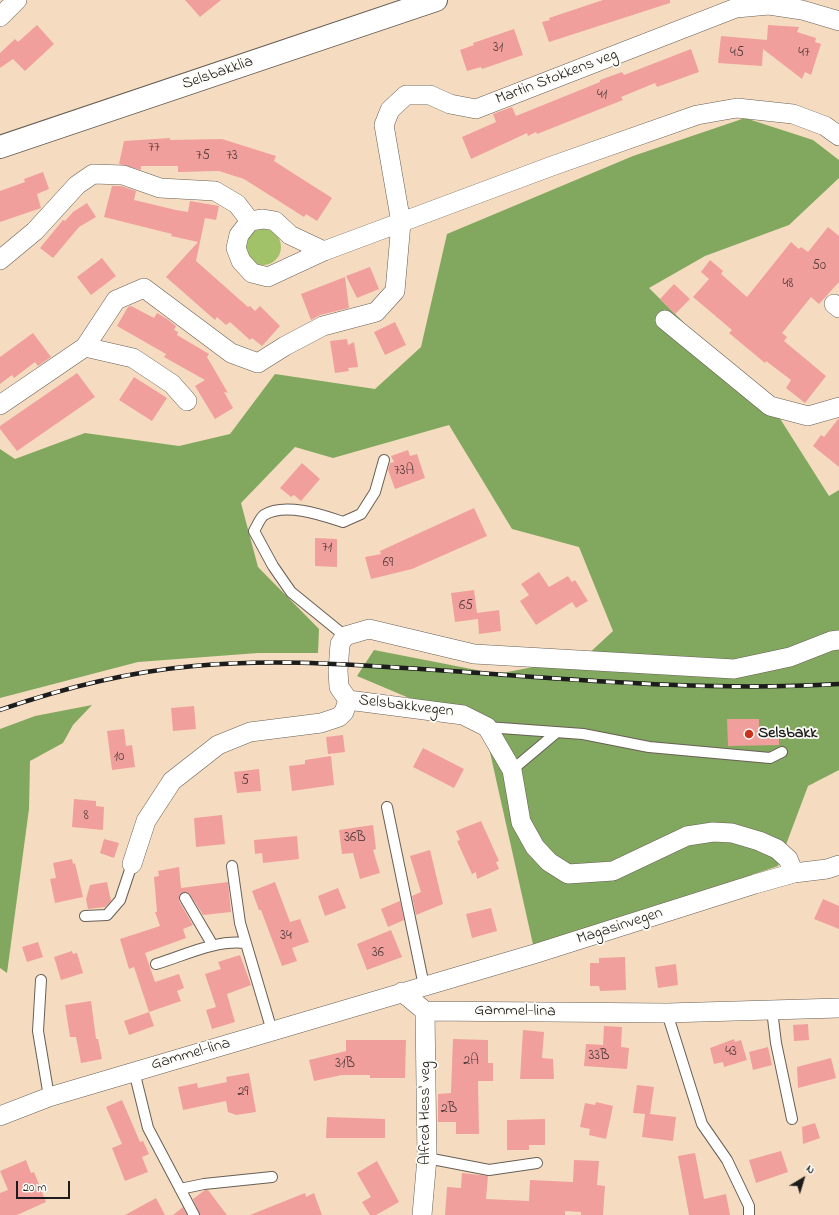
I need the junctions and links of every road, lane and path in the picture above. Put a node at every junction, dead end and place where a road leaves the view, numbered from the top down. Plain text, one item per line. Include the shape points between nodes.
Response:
1 (436, 0) edge
2 (839, 21) edge
3 (839, 136) edge
4 (0, 148) edge
5 (250, 221) junction
6 (401, 223) junction
7 (324, 251) junction
8 (0, 260) edge
9 (665, 320) dead end
10 (85, 347) junction
11 (186, 401) dead end
12 (0, 405) edge
13 (839, 407) edge
14 (384, 460) dead end
15 (345, 636) junction
16 (839, 640) edge
17 (348, 700) junction
18 (487, 726) junction
19 (556, 733) junction
20 (782, 752) dead end
21 (512, 770) junction
22 (387, 807) dead end
23 (132, 864) joint
24 (232, 866) dead end
25 (835, 870) edge
26 (794, 873) junction
27 (185, 898) dead end
28 (85, 916) dead end
29 (246, 943) junction
30 (212, 944) junction
31 (156, 964) dead end
32 (41, 980) dead end
33 (424, 986) junction
34 (402, 992) junction
35 (839, 1008) edge
36 (772, 1010) junction
37 (424, 1011) junction
38 (667, 1013) junction
39 (272, 1031) junction
40 (134, 1071) junction
41 (48, 1097) junction
42 (0, 1116) edge
43 (792, 1119) dead end
44 (427, 1158) junction
45 (538, 1163) dead end
46 (272, 1177) dead end
47 (180, 1189) junction
48 (194, 1215) edge
49 (422, 1215) edge
50 (749, 1215) edge

1 - 4 street, Selsbakklia
2 - 6 street, Martin Stokkens veg via 802,10 776,6 736,8 476,109 450,104 430,95 406,95 390,110 384,125
3 - 6 street via 825,126 793,114 737,108 697,115
5 - 7 street via 263,219 275,222 290,235
5 - 7 street via 239,235 236,248 241,261 252,273 268,277
5 - 8 street via 237,204 215,191 160,188 123,175 94,174 77,185 35,230
6 - 7 street
6 - 10 street, Martin Stokkens veg via 395,291 376,312 323,326 258,363 231,352 144,288 116,300
9 - 13 street via 770,406 808,416
10 - 11 street via 133,358 172,384
10 - 12 street, Martin Stokkens veg
14 - 15 lane via 375,492 361,514 343,522 312,512 278,510 263,516 254,531 291,592
15 - 16 street via 369,629 474,654 734,669 790,657
15 - 17 street, Selsbakkvegen via 340,644 338,671 339,687
17 - 18 street, Selsbakkvegen via 463,715
17 - 23 street via 344,712 339,717 321,723 250,732 218,745 172,781 146,821
18 - 19 lane
18 - 21 street
19 - 20 lane via 584,734 649,747 770,758
19 - 21 lane
21 - 26 street via 521,822 535,847 549,862 568,874 613,871 687,836 713,832 732,833 777,849 788,859
22 - 33 lane
23 - 28 lane via 120,900 107,915
24 - 29 lane via 240,924
25 - 26 street, Magasinvegen
26 - 33 street, Magasinvegen
27 - 30 lane
29 - 30 lane via 231,941
29 - 39 lane
30 - 31 lane
32 - 41 lane via 38,1031
33 - 34 street, Magasinvegen
34 - 37 street
34 - 39 street, Gammel-lina
35 - 36 street, Gammel-lina
36 - 38 street, Gammel-lina
36 - 43 lane via 776,1043
37 - 38 street, Gammel-lina
37 - 44 street, Alfred Hess' veg
38 - 50 lane via 702,1124 727,1160 749,1206
39 - 40 street, Gammel-lina
40 - 41 street, Gammel-lina
40 - 47 lane, Gammel-lina via 148,1128
41 - 42 street, Gammel-lina
44 - 45 lane via 489,1170
44 - 49 street, Alfred Hess' veg
46 - 47 lane
47 - 48 lane, Gammel-lina

